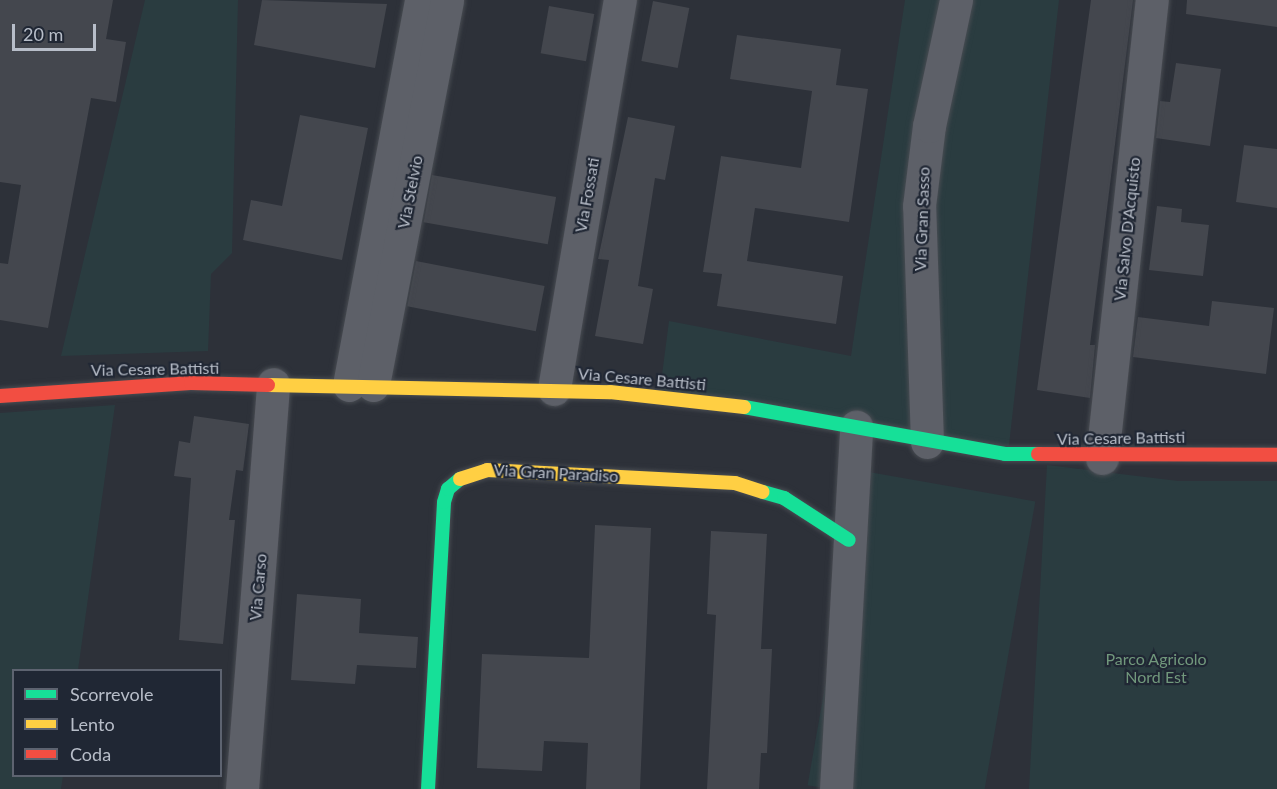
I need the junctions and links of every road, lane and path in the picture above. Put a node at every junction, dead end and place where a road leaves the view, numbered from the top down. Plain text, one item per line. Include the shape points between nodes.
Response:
1 (420, 0) edge
2 (447, 0) edge
3 (620, 0) edge
4 (956, 0) edge
5 (1152, 0) edge
6 (273, 384) junction
7 (361, 385) junction
8 (554, 389) junction
9 (0, 396) edge
10 (856, 427) junction
11 (927, 442) junction
12 (1277, 455) edge
13 (1102, 458) junction
14 (849, 540) junction
15 (242, 789) edge
16 (428, 789) edge
17 (836, 789) edge

1 - 7 street, Via Stelvio
2 - 7 street, Via Stelvio
3 - 8 street, Via Fossati
4 - 11 street, Via Gran Sasso via 920,195
5 - 13 street, Via Salvo D'Acquisto
6 - 7 street, Via Cesare Battisti
6 - 9 street, Via Cesare Battisti via 142,384
6 - 15 street, Via Carso
7 - 8 street, Via Cesare Battisti
8 - 10 street, Via Cesare Battisti via 698,399
10 - 11 street, Via Cesare Battisti
10 - 14 street
11 - 13 street, Via Cesare Battisti via 1014,454
12 - 13 street, Via Cesare Battisti
14 - 16 street, Via Gran Paradiso via 784,498 735,483 487,470 463,476 451,485 444,502
14 - 17 street

